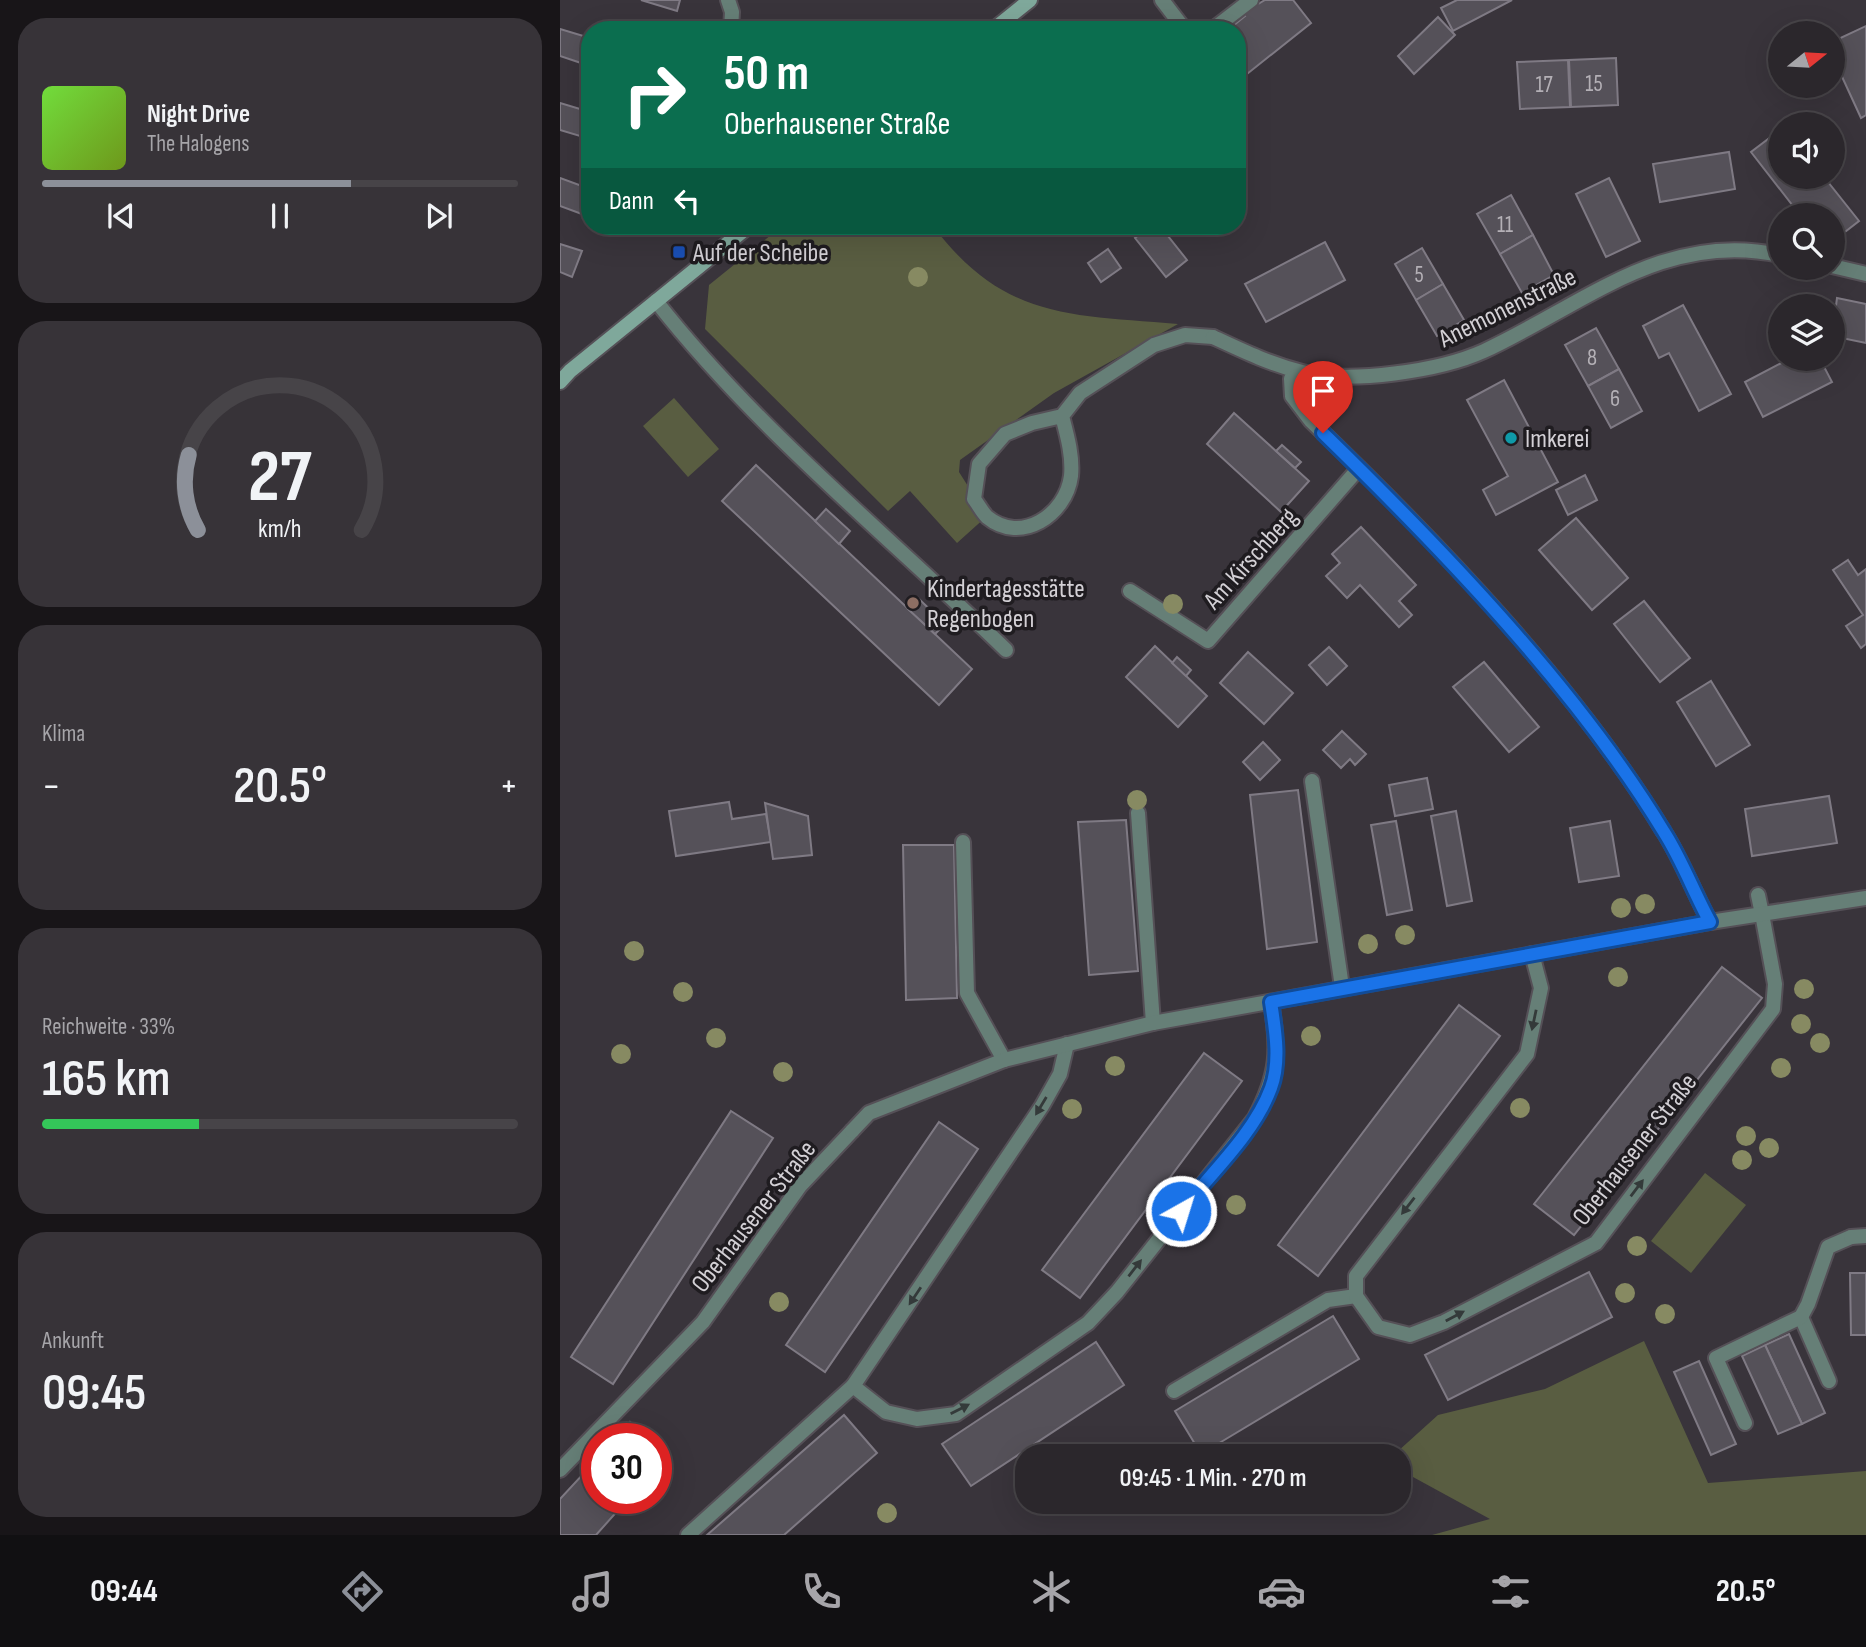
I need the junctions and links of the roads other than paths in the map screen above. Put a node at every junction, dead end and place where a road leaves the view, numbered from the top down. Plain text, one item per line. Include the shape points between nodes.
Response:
1 (728, 0) edge
2 (1030, 0) edge
3 (1162, 0) edge
4 (1251, 0) edge
5 (732, 21) edge
6 (1004, 21) edge
7 (1178, 21) edge
8 (1224, 21) edge
9 (738, 235) edge
10 (1768, 254) edge
11 (1845, 269) edge
12 (1866, 274) edge
13 (656, 300) junction
14 (1306, 373) junction
15 (560, 383) edge
16 (1062, 416) junction
17 (1359, 468) junction
18 (1130, 591) dead end
19 (1006, 650) dead end
20 (1312, 781) dead end
21 (1138, 813) dead end
22 (963, 842) dead end
23 (1758, 895) dead end
24 (1866, 898) edge
25 (1762, 914) junction
26 (1710, 922) junction
27 (1532, 954) junction
28 (1342, 987) junction
29 (1271, 1002) junction
30 (1153, 1023) junction
31 (1067, 1044) junction
32 (1004, 1060) junction
33 (1858, 1237) edge
34 (1356, 1296) junction
35 (1801, 1317) junction
36 (1829, 1381) dead end
37 (853, 1387) junction
38 (1174, 1391) dead end
39 (1745, 1423) dead end
40 (560, 1470) edge
41 (688, 1535) edge

1 - 5 street
2 - 6 main road
3 - 7 street
4 - 8 street
9 - 13 main road
10 - 14 street, Anemonenstraße via 1721,249 1676,255 1627,274 1483,351 1447,365 1390,373
11 - 12 street
13 - 15 main road
13 - 19 street via 688,341 870,526 911,558
14 - 16 street, Anemonenstraße via 1258,359 1213,337 1185,335 1154,345 1080,393
14 - 17 street via 1291,379 1292,396
16 - 16 street via 1005,434 979,464 974,499 987,516 1009,528 1038,525 1059,508 1071,477
17 - 18 street, Am Kirschberg via 1208,641
17 - 26 street via 1475,589 1602,741 1665,833
20 - 28 street
21 - 30 street
22 - 32 street via 967,993
23 - 25 street
24 - 25 street, Oberhausener Straße
25 - 26 street, Oberhausener Straße
34 -> 25 street, Oberhausener Straße via 1378,1327 1410,1335 1596,1243 1773,1009 1775,984
26 - 27 street, Oberhausener Straße
27 - 28 street, Oberhausener Straße
27 -> 34 street via 1541,988 1527,1054 1370,1255 1356,1276
28 - 29 street, Oberhausener Straße
29 - 30 street, Oberhausener Straße
37 -> 29 street via 886,1412 916,1419 956,1414 1087,1324 1255,1118 1271,1087 1277,1040
30 - 31 street, Oberhausener Straße
31 - 32 street, Oberhausener Straße
31 -> 37 street via 1060,1074 1042,1106
32 - 40 street, Oberhausener Straße via 869,1113 800,1186 703,1322
33 - 35 street via 1828,1247
34 - 38 street via 1328,1300
35 - 36 street
35 - 39 street via 1716,1358
37 - 41 street

